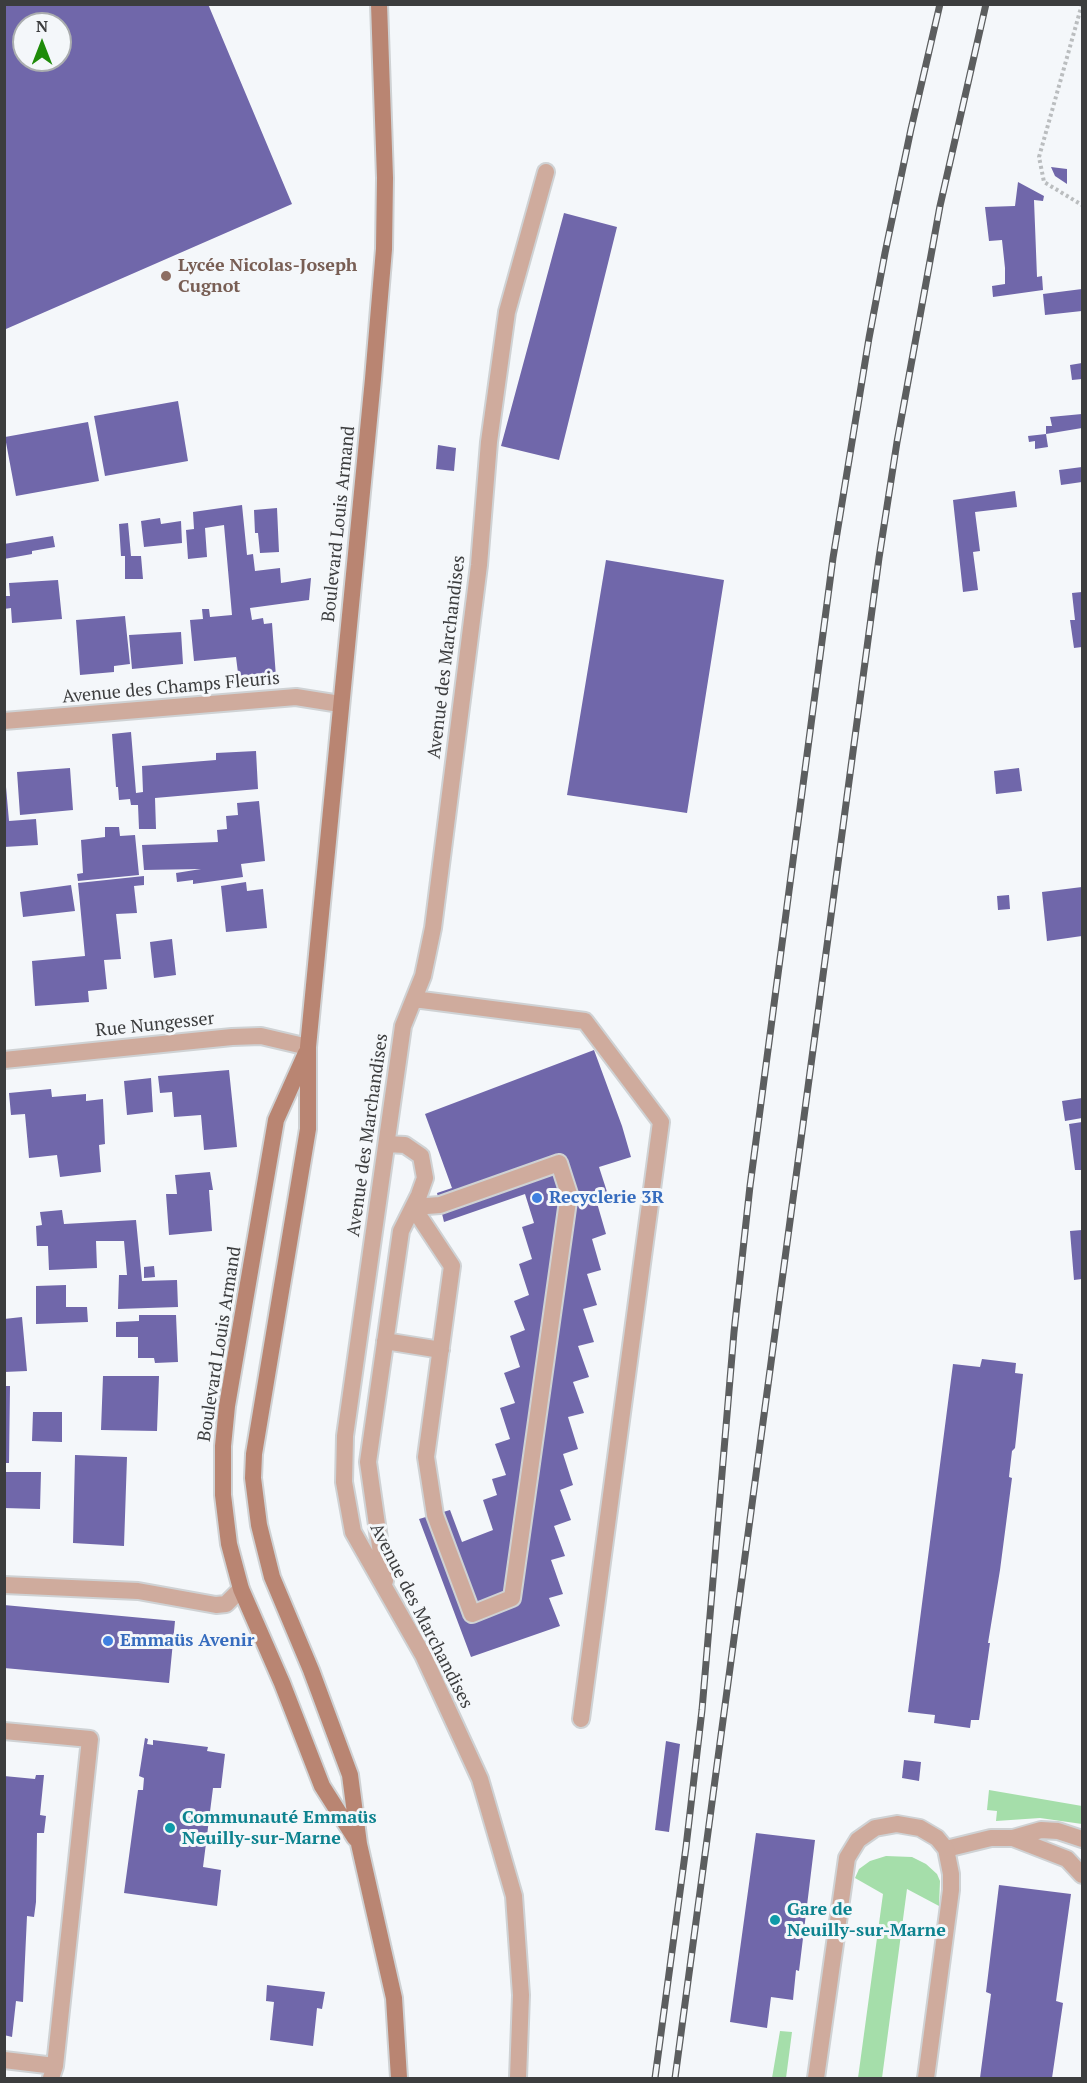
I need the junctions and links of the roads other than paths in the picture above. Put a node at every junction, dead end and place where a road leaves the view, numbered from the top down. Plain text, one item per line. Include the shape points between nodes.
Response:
1 (379, 4) edge
2 (546, 172) dead end
3 (340, 704) junction
4 (4, 721) edge
5 (414, 999) junction
6 (308, 1047) junction
7 (4, 1060) edge
8 (387, 1143) junction
9 (413, 1207) junction
10 (385, 1341) junction
11 (441, 1350) junction
12 (4, 1585) edge
13 (241, 1589) junction
14 (386, 1590) junction
15 (581, 1719) dead end
16 (4, 1731) edge
17 (1013, 1838) junction
18 (1083, 1839) edge
19 (359, 1844) junction
20 (946, 1849) junction
21 (1083, 1875) edge
22 (4, 2060) edge
23 (53, 2072) edge
24 (399, 2079) edge
25 (518, 2079) edge
26 (816, 2079) edge
27 (926, 2079) edge

1 - 3 main road, Boulevard Louis Armand via 384,249
2 - 5 street, Avenue des Marchandises via 507,312 433,928
3 - 4 street, Avenue des Champs Fleuris via 296,697
3 - 6 main road, Boulevard Louis Armand
5 - 8 street, Avenue des Marchandises via 403,1026
5 - 15 street via 585,1021 661,1122
6 - 7 street, Rue Nungesser via 261,1036 232,1037
6 - 13 main road, Boulevard Louis Armand via 276,1120 227,1406 223,1495 229,1544
6 - 19 main road, Boulevard Louis Armand via 308,1129 253,1478 272,1577 350,1775
8 - 9 street via 405,1145 421,1156 424,1178
8 - 14 street, Avenue des Marchandises via 345,1436 344,1482 353,1532
9 - 10 street via 400,1231
9 - 11 street via 452,1266
9 - 11 street via 440,1205 559,1163 569,1194 512,1598 472,1614 435,1515 426,1457
10 - 11 street
10 - 14 street via 368,1462
12 - 13 street via 138,1591 216,1605 226,1604
13 - 19 main road, Boulevard Louis Armand via 322,1786
14 - 25 street, Avenue des Marchandises via 423,1655 480,1779 513,1896 521,1995
16 - 23 street via 90,1739
17 - 18 street via 1041,1830
17 - 20 street via 991,1838
17 - 21 street via 1067,1859
19 - 24 main road, Boulevard Louis Armand via 394,1998
20 - 26 street via 920,1828 897,1824 875,1828 858,1840 847,1858
20 - 27 street via 951,1890
22 - 23 street

